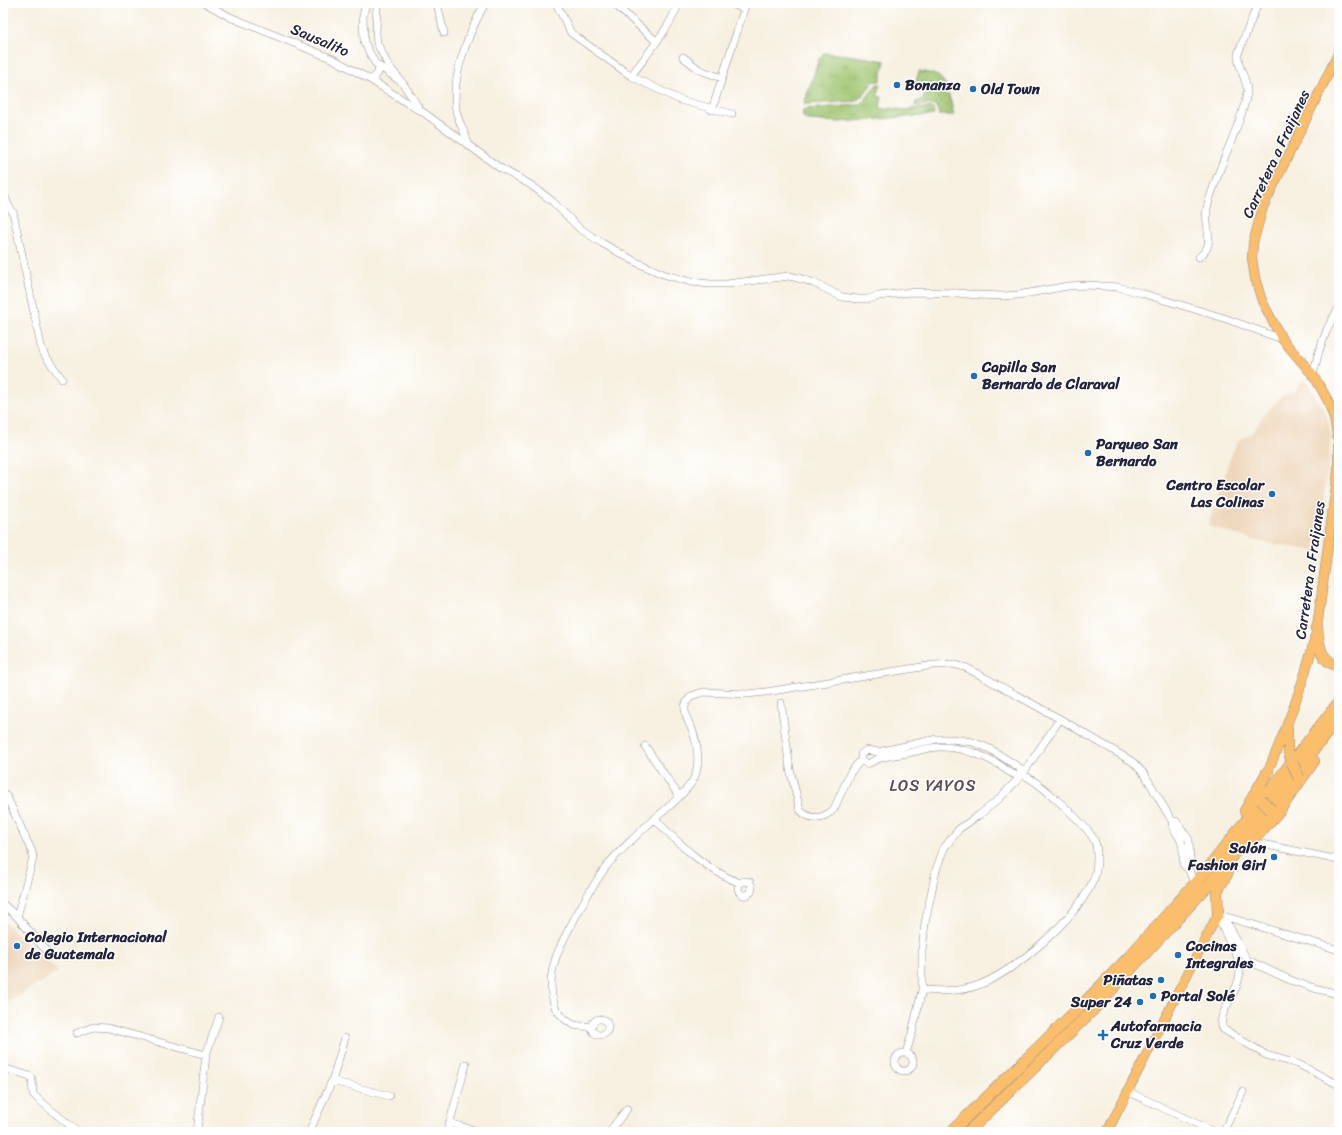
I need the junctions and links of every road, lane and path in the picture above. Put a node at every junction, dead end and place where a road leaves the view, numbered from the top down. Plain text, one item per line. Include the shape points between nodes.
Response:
1 (205, 3) edge
2 (366, 3) edge
3 (377, 3) edge
4 (437, 3) edge
5 (485, 3) edge
6 (556, 3) edge
7 (613, 3) edge
8 (678, 3) edge
9 (730, 3) edge
10 (1258, 3) edge
11 (745, 6) edge
12 (444, 33) dead end
13 (656, 41) junction
14 (364, 42) junction
15 (377, 43) junction
16 (1339, 49) edge
17 (683, 57) dead end
18 (380, 67) junction
19 (631, 76) junction
20 (722, 78) junction
21 (371, 80) junction
22 (404, 85) junction
23 (420, 110) junction
24 (712, 110) junction
25 (732, 114) dead end
26 (468, 145) junction
27 (3, 192) edge
28 (6, 208) edge
29 (1199, 257) dead end
30 (1339, 308) edge
31 (1282, 339) junction
32 (1313, 375) junction
33 (62, 379) dead end
34 (1317, 628) junction
35 (1339, 666) edge
36 (1339, 698) edge
37 (1339, 702) edge
38 (781, 703) dead end
39 (1339, 717) edge
40 (1060, 719) junction
41 (1288, 725) junction
42 (1339, 725) edge
43 (645, 746) dead end
44 (862, 760) junction
45 (1291, 760) junction
46 (1268, 771) junction
47 (1022, 775) junction
48 (1299, 779) junction
49 (3, 793) edge
50 (680, 796) junction
51 (1261, 796) junction
52 (1275, 810) junction
53 (1245, 811) junction
54 (655, 819) junction
55 (1252, 842) junction
56 (1339, 860) edge
57 (1190, 874) junction
58 (1226, 874) junction
59 (740, 883) dead end
60 (1202, 901) junction
61 (3, 904) edge
62 (1218, 914) junction
63 (17, 917) junction
64 (1339, 950) edge
65 (51, 956) dead end
66 (1129, 957) junction
67 (1247, 960) junction
68 (1240, 963) junction
69 (1116, 986) junction
70 (922, 990) junction
71 (1339, 994) edge
72 (218, 1017) dead end
73 (592, 1026) dead end
74 (77, 1033) dead end
75 (345, 1038) dead end
76 (906, 1053) dead end
77 (206, 1055) junction
78 (466, 1064) dead end
79 (3, 1068) edge
80 (332, 1081) junction
81 (1339, 1085) edge
82 (1128, 1092) junction
83 (1243, 1092) dead end
84 (389, 1096) dead end
85 (627, 1109) dead end
86 (449, 1123) junction
87 (78, 1132) edge
88 (197, 1132) edge
89 (311, 1132) edge
90 (447, 1132) edge
91 (481, 1132) edge
92 (609, 1132) edge
93 (951, 1132) edge
94 (968, 1132) edge
95 (1107, 1132) edge
96 (1214, 1132) edge
97 (1223, 1132) edge

1 - 21 street, Sausalito via 230,18 333,59
2 - 14 street
3 - 15 street
4 - 12 street
5 - 26 street via 459,65 456,81 457,112
6 - 19 street via 571,33
7 - 13 street
8 - 13 street via 677,11
9 - 11 street
10 - 29 street via 1237,62 1247,91 1240,120 1206,210 1207,248
11 - 20 street
13 - 19 street
14 - 15 street
14 - 18 street
15 - 22 street via 388,65
16 - 31 main road, Carretera a Fraijanes via 1263,207 1252,243 1258,290 1267,313
17 - 20 street via 700,70
18 - 21 street
18 - 22 street
19 - 24 street via 680,100
20 - 24 street
21 - 23 street, Sausalito
22 - 23 street
23 - 26 street, Sausalito
24 - 25 street
26 - 31 street, Sausalito via 500,168 531,185 580,228 602,243 662,274 691,282 727,284 789,276 814,283 842,297 858,299 911,292 1004,296 1068,286 1118,287 1224,318
27 - 28 street
28 - 33 street via 13,212 41,346
30 - 32 street via 1328,327
31 - 32 main road, Carretera a Fraijanes
32 - 34 main road, Carretera a Fraijanes via 1328,401 1338,440 1338,471
34 - 35 highway via 1319,647 1323,656
34 - 41 main road, Carretera a Fraijanes via 1307,669
36 - 45 highway
37 - 66 highway via 1207,870
38 - 44 street via 790,769 800,810 804,814 818,818 831,813 850,773
39 - 69 highway via 1215,878
40 - 47 street
40 - 50 street via 967,668 953,664 766,692 703,692 691,696 685,706 686,717 697,746 697,763 692,782
40 - 57 street via 1133,762 1145,775 1172,821 1176,822 1189,840
41 - 45 main road, Carretera a Fraijanes via 1288,753
41 - 46 main road, Carretera a Fraijanes
42 - 48 highway
43 - 50 street
44 - 47 street via 869,764 879,758 940,747 956,748 974,752 1016,775
44 - 47 street via 861,754 867,750 878,752 937,739 952,739 973,742 990,750 1020,768
45 - 48 highway, bridge
45 - 51 highway
46 - 51 highway
46 - 53 highway
47 - 70 street via 999,799 959,829 944,848 936,870 925,923
47 - 70 street via 1046,790 1069,811 1095,841 1097,856 1093,882 1076,908 1052,933 1013,966 983,983 963,989 943,992
48 - 52 highway
49 - 63 street via 33,858
50 - 54 street
51 - 52 highway, bridge
51 - 53 highway
52 - 55 highway
53 - 57 highway via 1219,845
54 - 59 street via 697,858 725,877
54 - 73 street via 607,866 559,946 550,985 555,1008 569,1023 582,1027
55 - 56 street
55 - 58 highway
57 - 66 highway via 1140,935
58 - 60 highway
58 - 62 highway via 1217,891
60 - 62 highway via 1208,899 1214,902
60 - 69 highway via 1129,978
61 - 63 street
62 - 64 street
62 - 67 street via 1229,926
62 - 68 street via 1222,929
62 - 82 main road
63 - 65 street
66 - 93 highway
67 - 68 street
67 - 71 street via 1290,980
68 - 81 street via 1237,985 1221,1018 1223,1030 1266,1055 1298,1064
69 - 94 highway
70 - 76 street
72 - 77 street
74 - 77 street via 93,1027 108,1028
75 - 80 street
77 - 88 street
78 - 86 street
79 - 87 street via 30,1076 33,1094
80 - 84 street
80 - 89 street
82 - 95 main road
82 - 96 street
83 - 97 street
85 - 92 street
86 - 90 street
86 - 91 street

